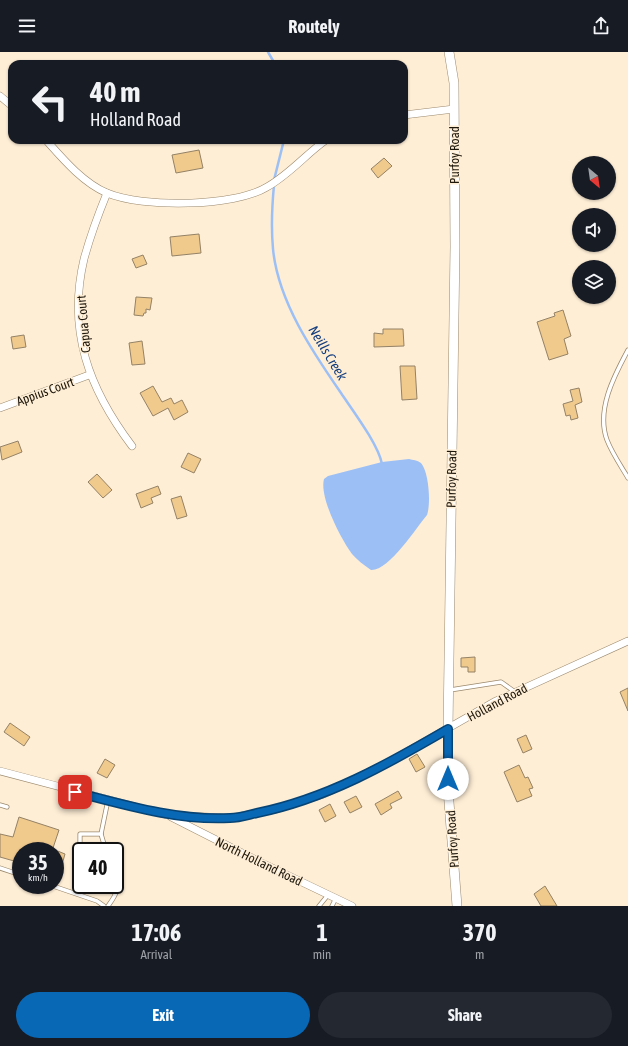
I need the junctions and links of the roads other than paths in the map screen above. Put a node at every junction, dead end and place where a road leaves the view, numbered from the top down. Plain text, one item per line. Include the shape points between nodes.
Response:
1 (449, 52) edge
2 (0, 96) edge
3 (8, 103) edge
4 (454, 109) junction
5 (408, 115) edge
6 (50, 144) edge
7 (321, 144) edge
8 (107, 193) junction
9 (628, 350) edge
10 (89, 375) junction
11 (0, 408) edge
12 (132, 446) dead end
13 (628, 478) edge
14 (628, 641) edge
15 (448, 690) junction
16 (515, 692) junction
17 (448, 729) junction
18 (0, 771) edge
19 (108, 800) junction
20 (0, 805) edge
21 (7, 807) dead end
22 (167, 815) junction
23 (101, 834) junction
24 (80, 842) edge
25 (103, 842) edge
26 (0, 868) edge
27 (12, 872) edge
28 (64, 890) edge
29 (116, 894) edge
30 (328, 895) junction
31 (336, 898) junction
32 (104, 906) edge
33 (108, 906) edge
34 (319, 906) edge
35 (332, 906) edge
36 (352, 906) edge
37 (457, 906) edge

1 - 4 street, Purfoy Road via 454,83
2 - 3 street
4 - 5 street
4 - 15 street, Purfoy Road via 456,246
6 - 8 street via 74,171
7 - 8 street via 287,174 266,188 241,198 178,203 138,201
8 - 10 street, Capua Court via 84,260 79,292 82,346
9 - 13 lane via 605,406 603,426 607,441
10 - 11 street, Appius Court
10 - 12 street, Capua Court via 114,423
14 - 16 street, Holland Road
15 - 16 lane via 501,682
15 - 17 street, Purfoy Road
16 - 17 street, Holland Road
17 - 22 street, Holland Road via 324,794 277,809 231,818
17 - 37 street, Purfoy Road via 448,789
18 - 19 street, Holland Road
19 - 22 street, Holland Road
19 - 23 lane
20 - 21 lane
22 - 30 street, North Holland Road
23 - 24 lane via 80,834
23 - 25 lane
26 - 27 lane
28 - 32 lane via 97,901
29 - 33 lane
30 - 31 street, North Holland Road
30 - 34 lane
31 - 35 lane
31 - 36 street, North Holland Road

